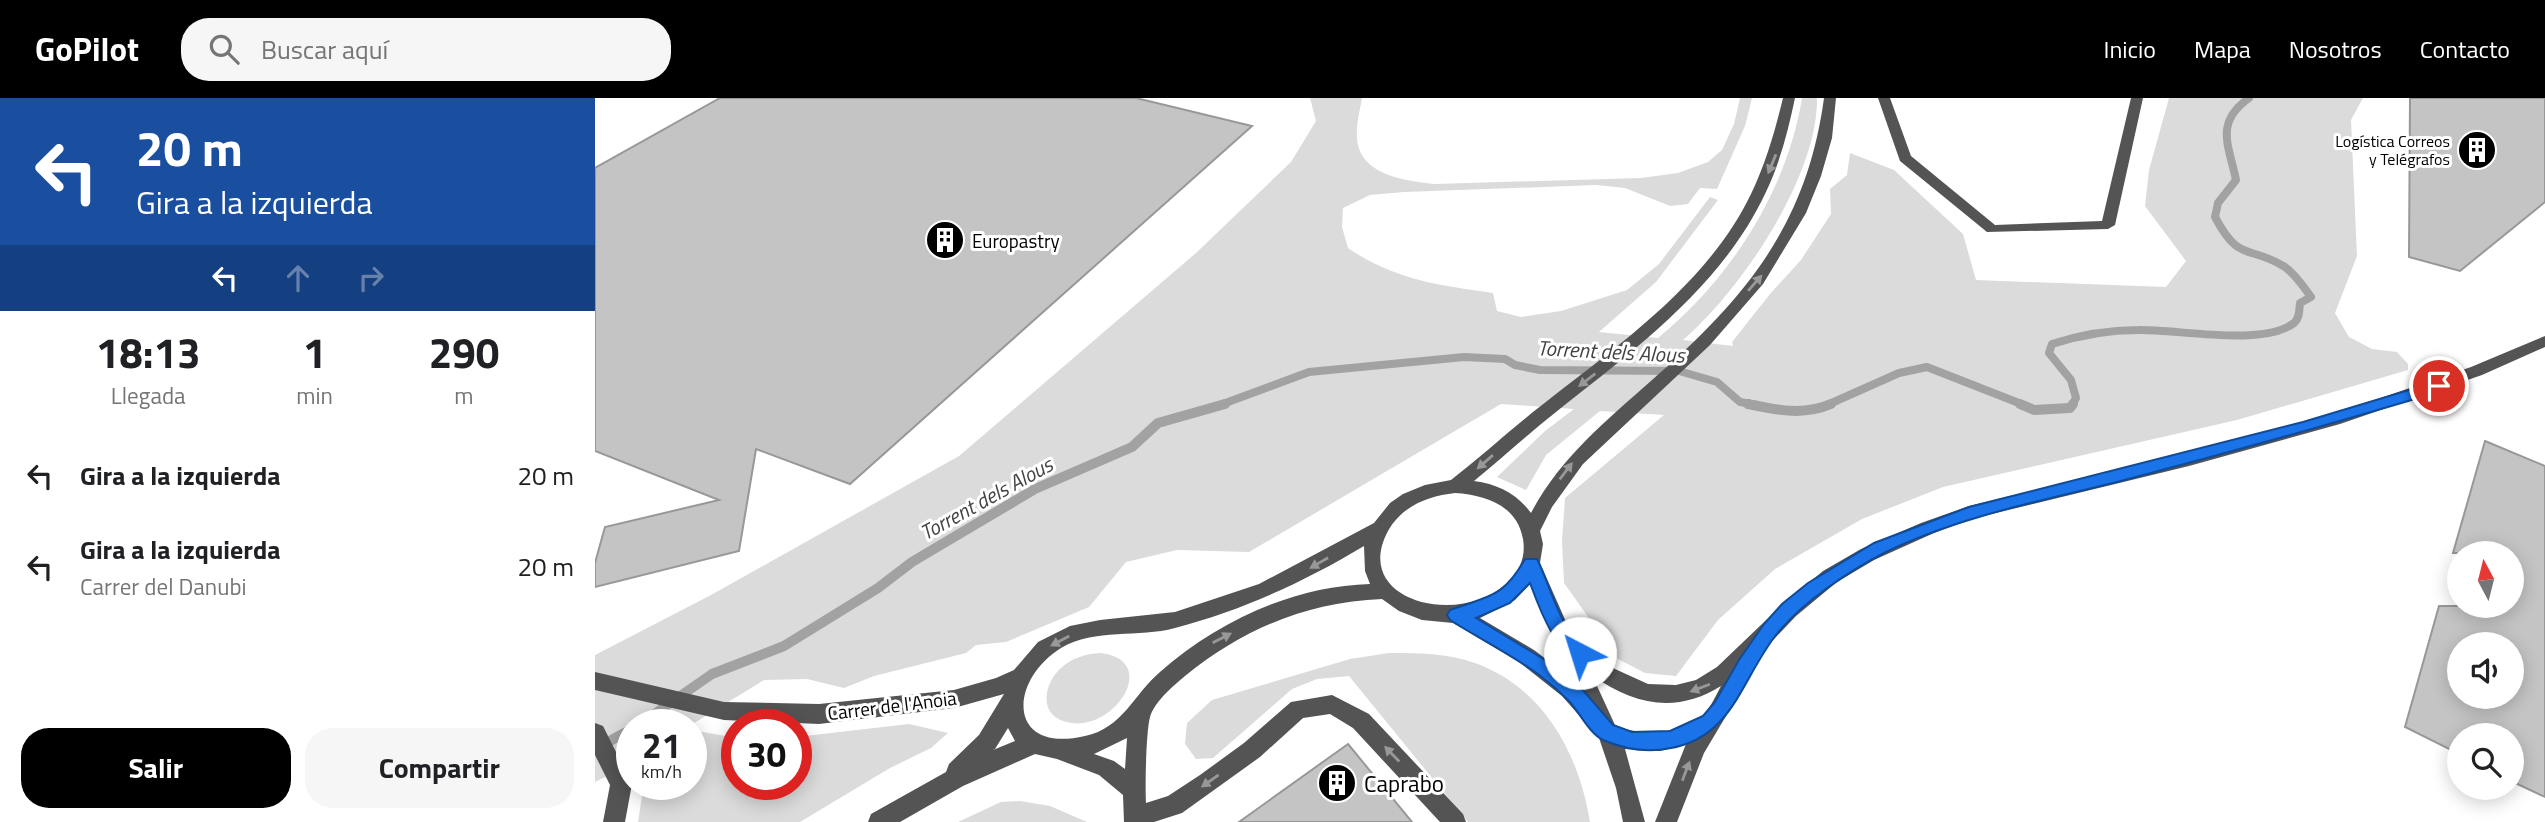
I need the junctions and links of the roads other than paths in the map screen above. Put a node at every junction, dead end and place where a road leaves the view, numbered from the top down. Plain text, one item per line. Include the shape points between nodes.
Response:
1 (1789, 98) edge
2 (1830, 98) edge
3 (1884, 98) edge
4 (2137, 98) edge
5 (2545, 341) edge
6 (1455, 486) junction
7 (1378, 529) junction
8 (1532, 529) junction
9 (1531, 564) junction
10 (1385, 591) junction
11 (1456, 615) junction
12 (1770, 629) junction
13 (1565, 639) junction
14 (1021, 676) junction
15 (595, 681) edge
16 (1012, 702) junction
17 (1140, 714) junction
18 (1710, 722) junction
19 (1607, 732) junction
20 (595, 733) edge
21 (1045, 747) junction
22 (941, 785) junction
23 (1134, 790) junction
24 (1135, 819) edge
25 (614, 822) edge
26 (879, 822) edge
27 (1455, 822) edge
28 (1634, 822) edge
29 (1667, 822) edge

1 -> 6 street via 1773,166 1718,261 1630,347
8 -> 2 street via 1545,498 1572,463 1678,367 1766,271 1798,219 1825,136
3 - 4 street via 1905,158 1993,229 2108,225
5 - 12 street via 2486,369 2365,410 1969,513 1914,533 1825,581
6 - 7 street via 1409,498
6 - 8 street via 1494,492 1523,514
7 - 10 street via 1371,561
7 -> 14 street via 1294,577 1247,596 1173,621 1080,631 1036,656
8 - 9 street
9 - 11 street via 1504,598 1481,610
9 - 13 street
10 - 11 street via 1416,611
17 -> 10 street via 1167,678 1210,645 1256,621 1322,596
11 - 19 street via 1548,671
12 -> 13 street via 1721,678 1679,695 1655,696 1614,679
12 - 18 street
13 - 19 street
14 - 15 street, Carrer de l'Anoia via 977,694 819,714 724,711
14 - 16 street
16 - 21 street via 1022,733
16 - 22 street via 987,742
17 - 21 street via 1101,742 1077,749
17 - 23 street
18 - 19 street via 1661,741 1632,741
29 -> 18 street via 1695,748
19 - 28 street via 1622,766
20 - 25 street via 621,784
21 - 22 street via 999,757
21 - 23 street via 1106,768
22 - 26 street
23 - 24 street
27 -> 24 street via 1361,722 1332,704 1298,709 1252,750 1174,805

